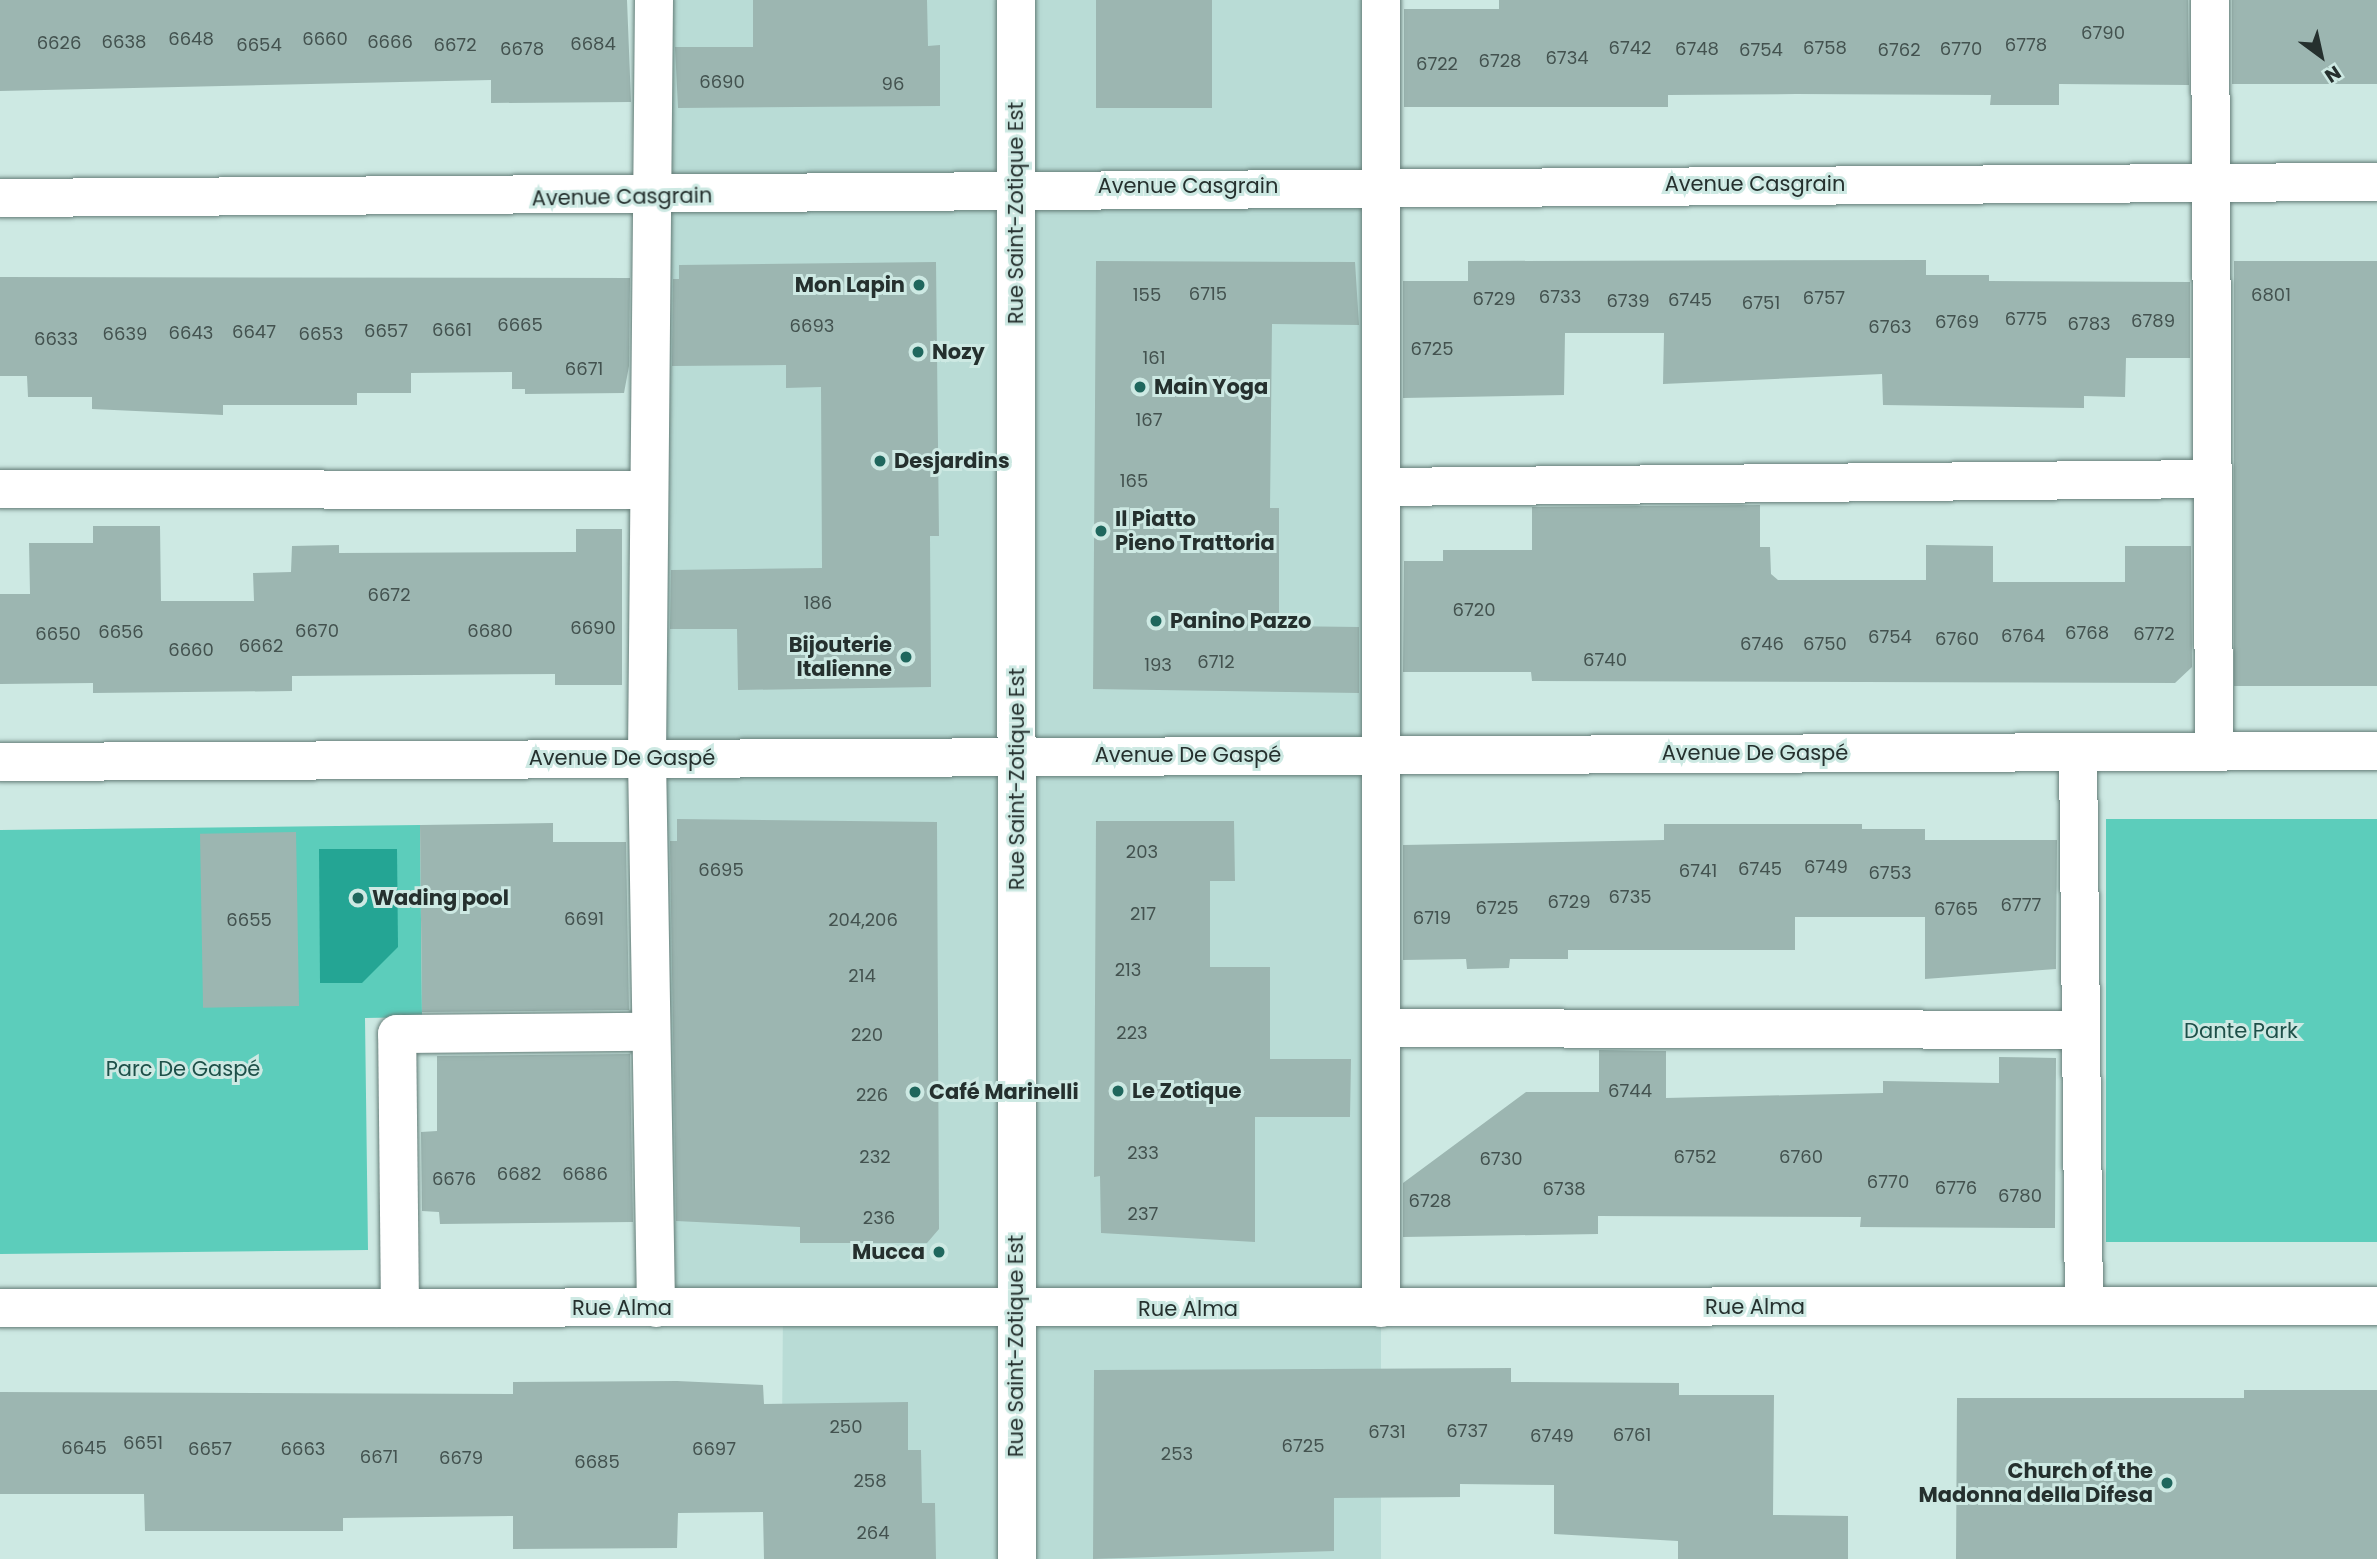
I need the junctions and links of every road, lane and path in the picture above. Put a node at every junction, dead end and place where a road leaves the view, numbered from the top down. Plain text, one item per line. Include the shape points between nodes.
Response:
1 (654, 0) edge
2 (1016, 0) edge
3 (1381, 0) edge
4 (2210, 0) edge
5 (2377, 182) edge
6 (2210, 183) junction
7 (1382, 186) junction
8 (1015, 187) junction
9 (0, 198) edge
10 (652, 198) junction
11 (2212, 479) junction
12 (1381, 487) junction
13 (0, 489) edge
14 (649, 490) junction
15 (2214, 751) junction
16 (2377, 751) edge
17 (2078, 752) junction
18 (1381, 754) junction
19 (1017, 755) junction
20 (647, 758) junction
21 (0, 762) edge
22 (1381, 1028) junction
23 (2081, 1030) junction
24 (651, 1032) junction
25 (2084, 1306) junction
26 (2377, 1306) edge
27 (0, 1308) edge
28 (400, 1308) junction
29 (656, 1308) junction
30 (1381, 1308) junction
31 (1016, 1309) junction
32 (1017, 1559) edge

1 - 10 street
2 - 8 street, Rue Saint-Zotique Est
3 - 7 street
4 - 6 street
5 - 6 street, Avenue Casgrain
6 - 7 street, Avenue Casgrain
6 - 11 street
7 - 8 street, Avenue Casgrain
7 - 12 street
8 - 10 street, Avenue Casgrain
8 - 19 street, Rue Saint-Zotique Est
9 - 10 street, Avenue Casgrain
10 - 14 street
11 - 12 street
11 - 15 street
12 - 18 street
13 - 14 street
14 - 20 street
15 - 16 street, Avenue De Gaspé
15 - 17 street, Avenue De Gaspé
17 - 18 street, Avenue De Gaspé
17 - 23 street
18 - 19 street, Avenue De Gaspé
18 - 22 street
19 - 20 street, Avenue De Gaspé
19 - 31 street, Rue Saint-Zotique Est
20 - 21 street, Avenue De Gaspé
20 - 24 street
22 - 23 street
22 - 30 street
23 - 25 street
24 - 28 street via 397,1034
24 - 29 street
25 - 26 street, Rue Alma
25 - 30 street, Rue Alma
27 - 28 street, Rue Alma
28 - 29 street, Rue Alma
29 - 31 street, Rue Alma
30 - 31 street, Rue Alma
31 - 32 street, Rue Saint-Zotique Est

